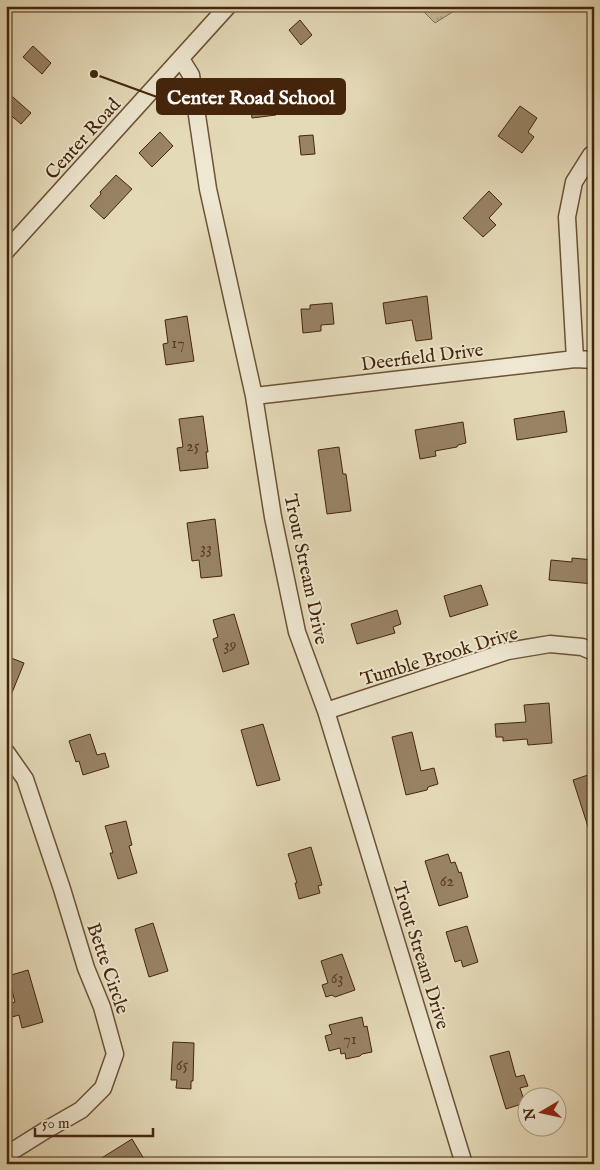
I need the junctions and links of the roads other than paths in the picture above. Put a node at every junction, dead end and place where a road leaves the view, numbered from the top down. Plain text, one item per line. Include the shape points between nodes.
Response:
1 (228, 6) edge
2 (181, 59) junction
3 (594, 154) edge
4 (6, 252) edge
5 (575, 359) junction
6 (594, 360) edge
7 (254, 396) junction
8 (594, 652) edge
9 (326, 711) junction
10 (6, 752) edge
11 (6, 1156) edge
12 (464, 1164) edge

1 - 2 street, Center Road
2 - 4 street, Center Road
2 - 7 street, Trout Stream Drive via 191,75 208,189
3 - 5 street via 574,182 567,217
5 - 6 street, Deerfield Drive
5 - 7 street, Deerfield Drive
7 - 9 street, Trout Stream Drive via 297,632
8 - 9 street, Tumble Brook Drive via 582,647 550,644 508,651
9 - 12 street, Trout Stream Drive
10 - 11 street, Bette Circle via 25,779 115,1054 103,1088 81,1110

